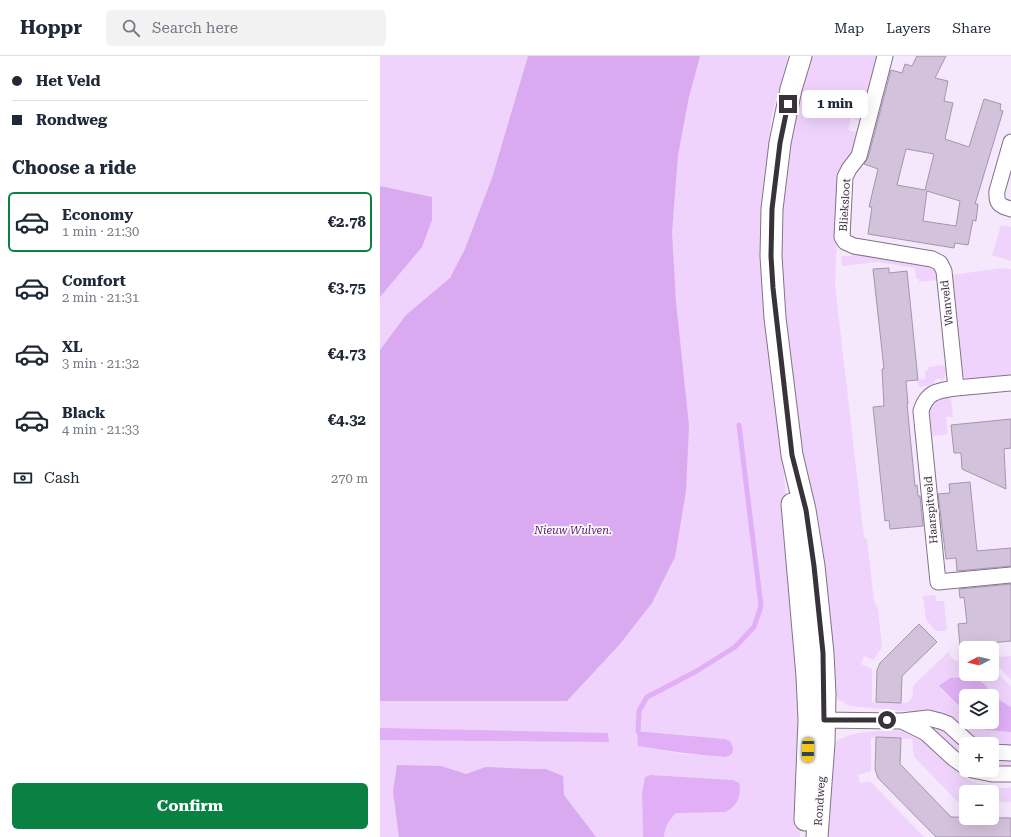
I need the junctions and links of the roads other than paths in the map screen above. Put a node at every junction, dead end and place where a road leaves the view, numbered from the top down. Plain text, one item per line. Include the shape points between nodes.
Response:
1 (801, 56) edge
2 (885, 56) edge
3 (1011, 142) edge
4 (1011, 209) edge
5 (845, 242) joint
6 (1011, 382) edge
7 (956, 388) junction
8 (1011, 575) edge
9 (817, 720) junction
10 (902, 721) junction
11 (962, 737) edge
12 (999, 752) edge
13 (1011, 753) edge
14 (959, 762) edge
15 (999, 774) edge
16 (1011, 774) edge
17 (805, 837) edge
18 (817, 837) edge

1 - 9 main road, Rondweg via 780,143 771,229 771,256 775,318 792,455 792,511 805,651
2 - 5 street, Blieksloot via 859,156 845,177 842,232
3 - 4 street via 997,191 997,202
5 - 7 street, Wanveld via 854,246 932,259 940,263 944,271
6 - 7 street
7 - 8 street, Haarspitveld via 932,394 927,398 921,411 938,582
9 - 10 street
9 - 17 main road, Rondweg
9 - 18 main road, Rondweg via 823,772
10 - 11 street via 928,718 940,721 948,724
10 - 14 street via 926,732
12 - 13 street
15 - 16 street

